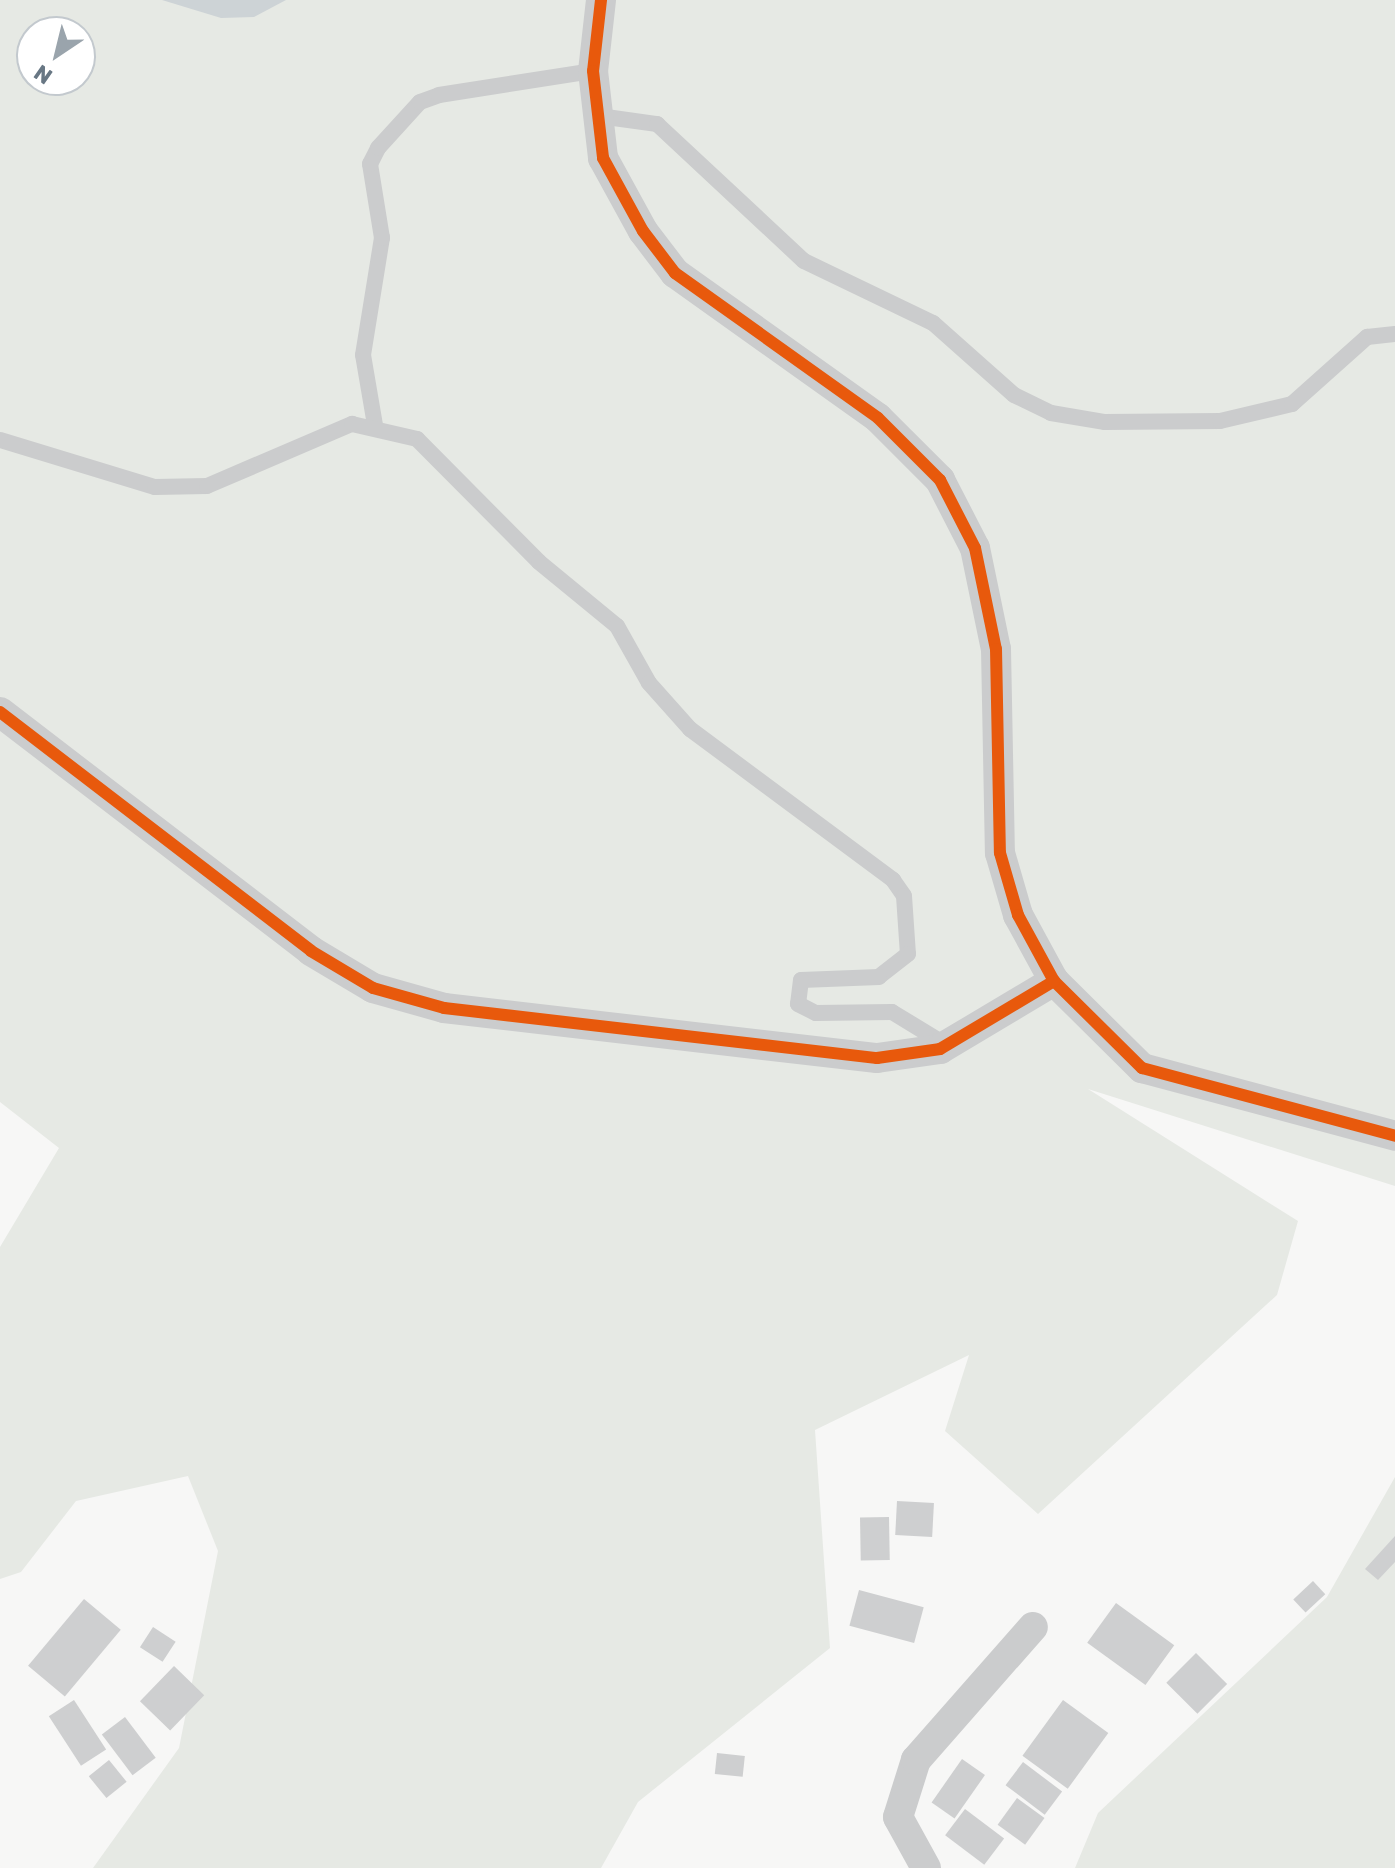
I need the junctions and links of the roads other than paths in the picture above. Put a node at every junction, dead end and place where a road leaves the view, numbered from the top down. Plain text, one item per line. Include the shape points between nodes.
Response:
1 (601, 0) edge
2 (593, 71) junction
3 (599, 116) junction
4 (1395, 334) edge
5 (375, 425) junction
6 (0, 440) edge
7 (0, 712) edge
8 (1054, 981) junction
9 (940, 1049) junction
10 (1395, 1136) edge
11 (1033, 1627) dead end
12 (926, 1868) edge

1 - 2 street
2 - 3 street
2 - 5 lane via 439,95 420,102 378,148 370,164 382,238 363,355
3 - 4 lane via 657,124 804,261 933,323 1014,395 1051,413 1105,422 1220,421 1292,404 1367,337
3 - 8 street via 603,158 675,273 878,418 940,480 975,548 996,649 1000,853 1018,915
5 - 6 lane via 352,424 207,486 140,484
5 - 9 lane via 417,439 451,466 539,562 617,626 649,683 690,729 893,880 904,896 908,954 879,977 801,980 798,1004 816,1013 892,1012 938,1040
7 - 9 street via 311,951 373,988 444,1008 771,1051 877,1058
8 - 9 street
8 - 10 street via 1142,1068
11 - 12 street via 916,1760 898,1817

